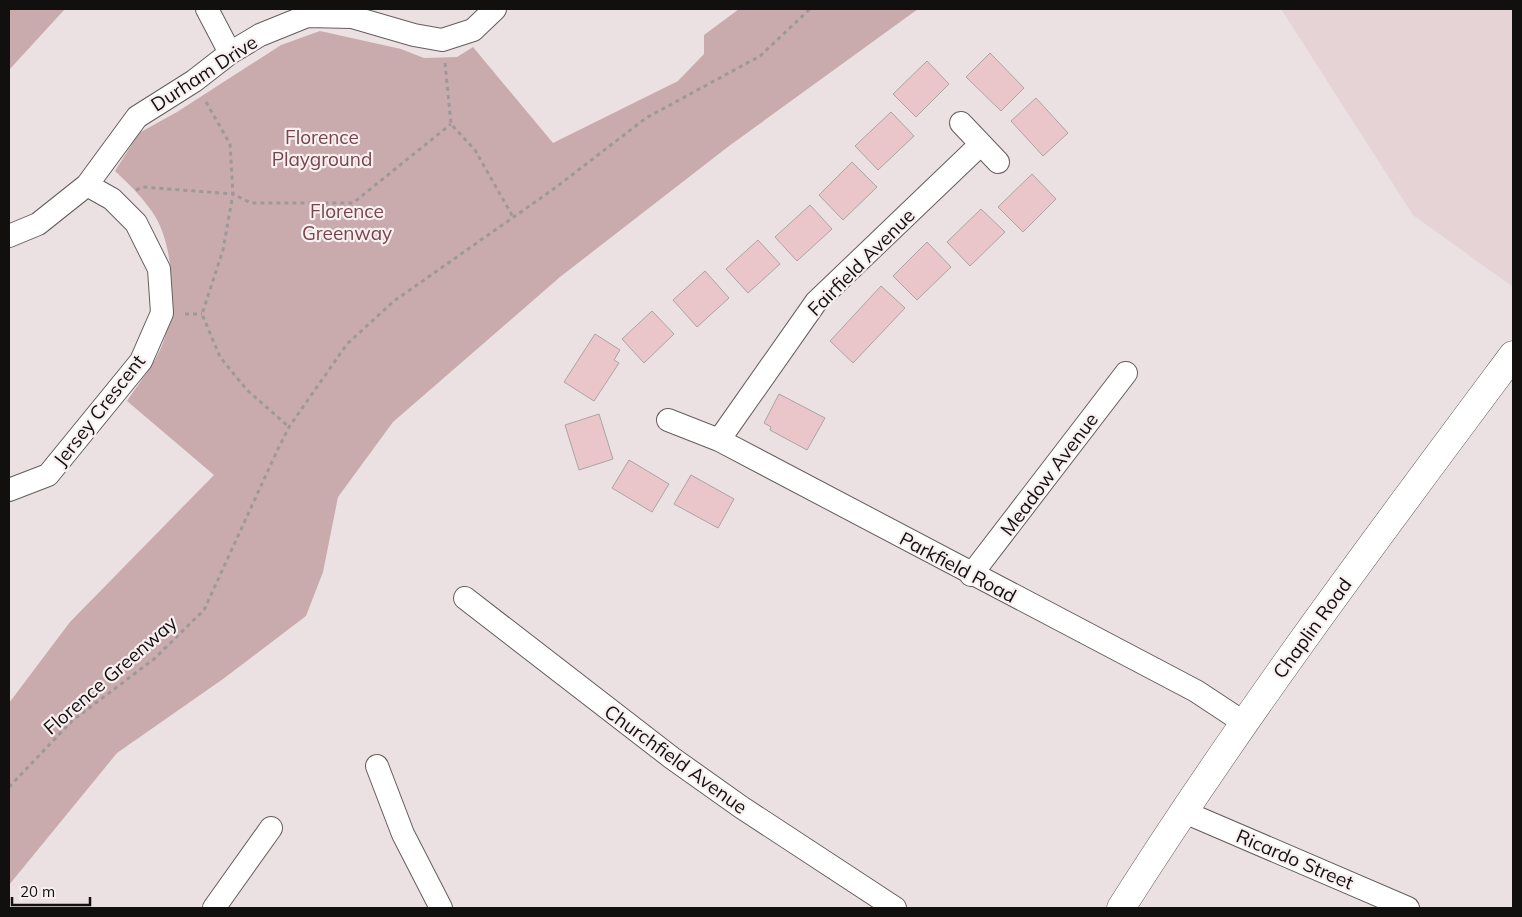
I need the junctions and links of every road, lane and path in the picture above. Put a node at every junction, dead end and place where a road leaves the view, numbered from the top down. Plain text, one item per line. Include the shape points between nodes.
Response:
1 (208, 9) edge
2 (496, 9) edge
3 (810, 9) edge
4 (442, 40) junction
5 (230, 53) junction
6 (194, 81) junction
7 (962, 123) dead end
8 (451, 124) junction
9 (981, 144) junction
10 (998, 162) dead end
11 (87, 185) junction
12 (233, 194) junction
13 (112, 199) junction
14 (513, 217) junction
15 (9, 236) edge
16 (1513, 356) edge
17 (1126, 373) dead end
18 (668, 420) dead end
19 (289, 427) junction
20 (719, 440) junction
21 (9, 490) edge
22 (971, 575) junction
23 (465, 598) dead end
24 (1243, 722) junction
25 (377, 766) dead end
26 (9, 787) edge
27 (1182, 811) junction
28 (272, 828) dead end
29 (1372, 901) edge
30 (214, 908) edge
31 (441, 908) edge
32 (895, 908) edge
33 (1121, 908) edge
34 (1408, 908) edge

1 - 5 street
2 - 4 street, Durham Drive via 474,30
3 - 14 path, Florence Greenway via 760,56 646,118
4 - 5 street, Durham Drive via 352,16 307,16 260,35
4 - 8 path
5 - 6 street, Durham Drive
6 - 11 street, Durham Drive via 137,117
6 - 12 path via 230,144
7 - 9 street
8 - 12 path via 352,203 252,203
8 - 14 path via 475,150
9 - 10 street
9 - 20 street, Fairfield Avenue via 816,302
11 - 13 street, Jersey Crescent
11 - 15 street, Durham Drive via 38,224
12 - 13 path via 143,187
12 - 19 path via 223,250 202,314 220,357 247,390
13 - 21 street, Jersey Crescent via 136,223 159,270 162,313 141,360 48,475
14 - 19 path, Florence Greenway via 394,301 354,338
16 - 24 street, Chaplin Road
17 - 22 street, Meadow Avenue
18 - 20 street, Parkfield Road
19 - 26 path, Florence Greenway via 204,610 154,659 72,721
20 - 22 street, Parkfield Road
22 - 24 street, Parkfield Road via 1196,691
23 - 32 street, Churchfield Avenue via 672,758
24 - 27 street, Chaplin Road
25 - 31 street via 403,834
27 - 29 street, Ricardo Street
27 - 33 street, Chaplin Road
28 - 30 street
29 - 34 street, Ricardo Street

